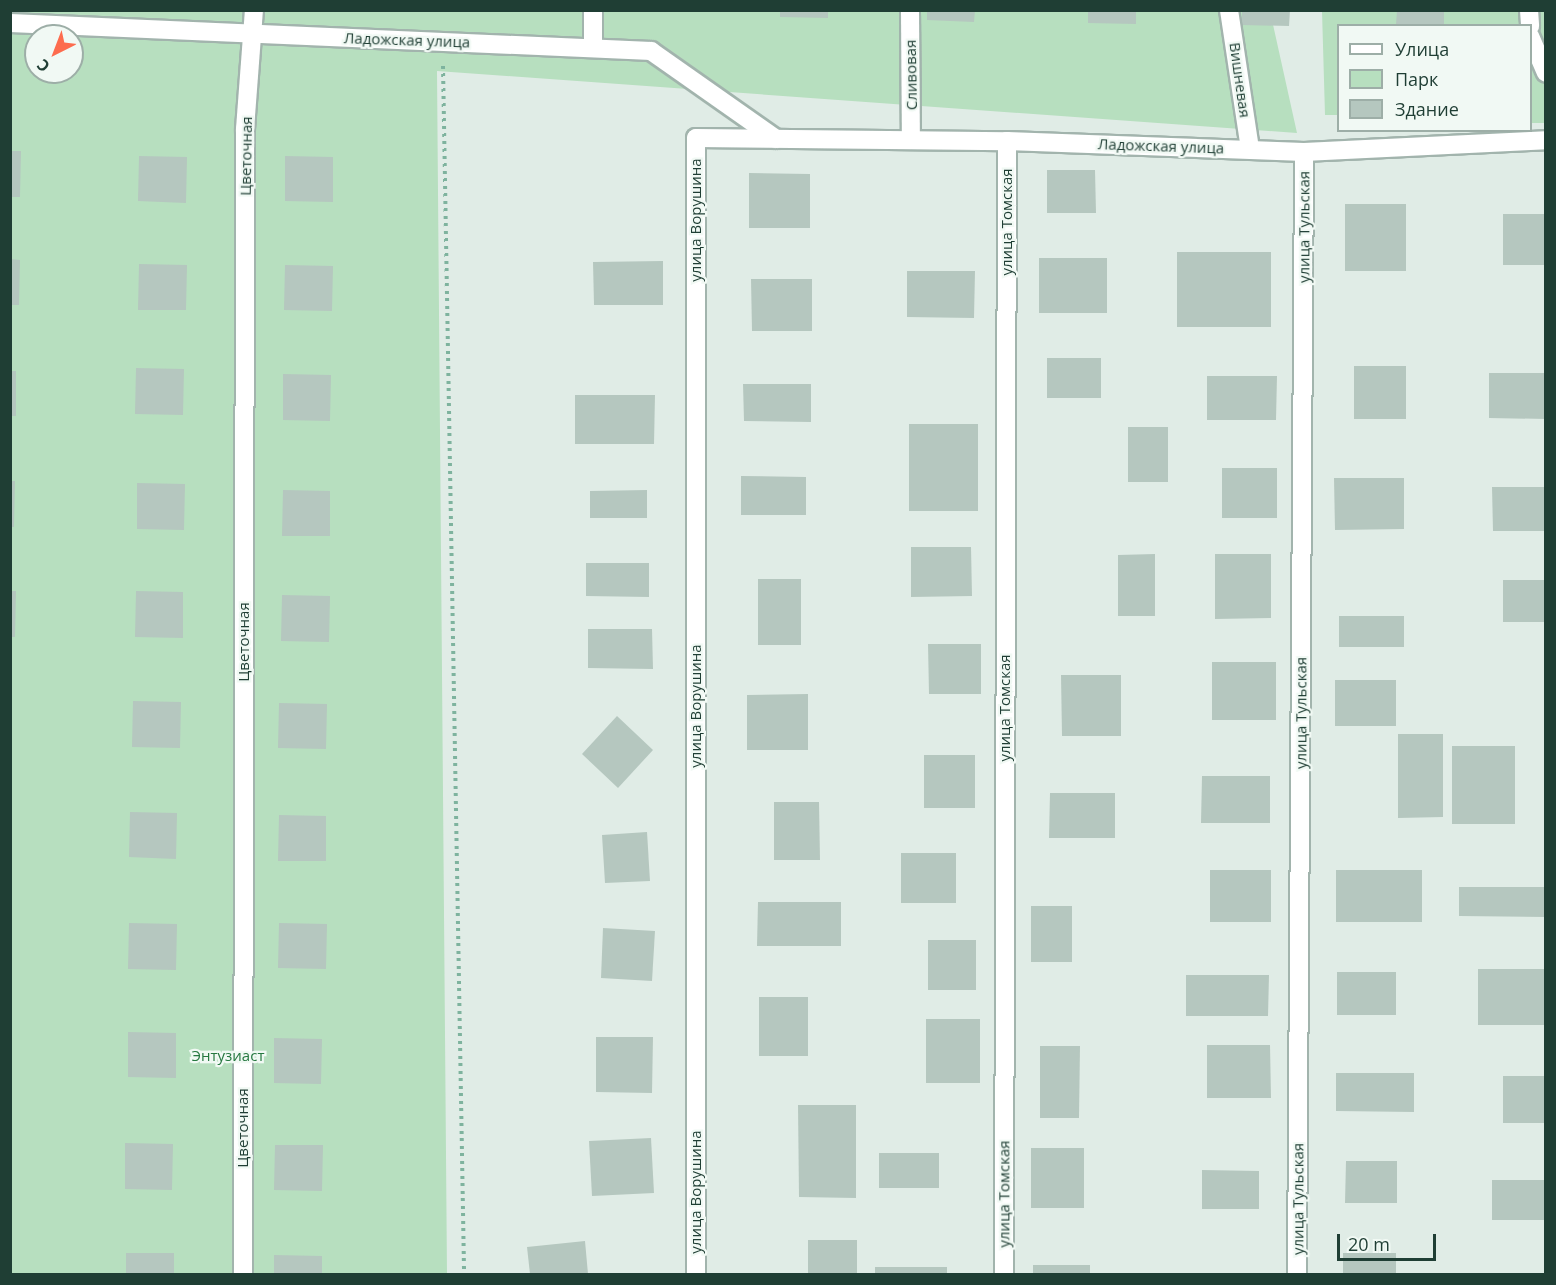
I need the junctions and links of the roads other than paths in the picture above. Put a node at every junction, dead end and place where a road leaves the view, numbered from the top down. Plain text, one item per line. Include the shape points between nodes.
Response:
1 (254, 10) edge
2 (593, 10) edge
3 (910, 10) edge
4 (1229, 10) edge
5 (10, 23) edge
6 (253, 34) junction
7 (1532, 41) edge
8 (593, 48) junction
9 (1545, 74) edge
10 (696, 138) joint
11 (776, 139) junction
12 (911, 140) junction
13 (1545, 140) edge
14 (1007, 141) junction
15 (1250, 149) junction
16 (1304, 152) junction
17 (243, 1275) edge
18 (696, 1275) edge
19 (1004, 1275) edge
20 (1297, 1275) edge

1 - 6 street, Цветочная
2 - 8 street
3 - 12 street, Сливовая
4 - 15 street, Вишневая
5 - 6 street, Ладожская улица
6 - 8 street, Ладожская улица
6 - 17 street, Цветочная via 245,129
7 - 9 street
8 - 11 street, Ладожская улица via 651,51
10 - 11 street, Ладожская улица
10 - 18 street, улица Ворушина
11 - 12 street, Ладожская улица
12 - 14 street, Ладожская улица
13 - 16 street, Ладожская улица
14 - 15 street, Ладожская улица
14 - 19 street, улица Томская
15 - 16 street, Ладожская улица
16 - 20 street, улица Тульская

